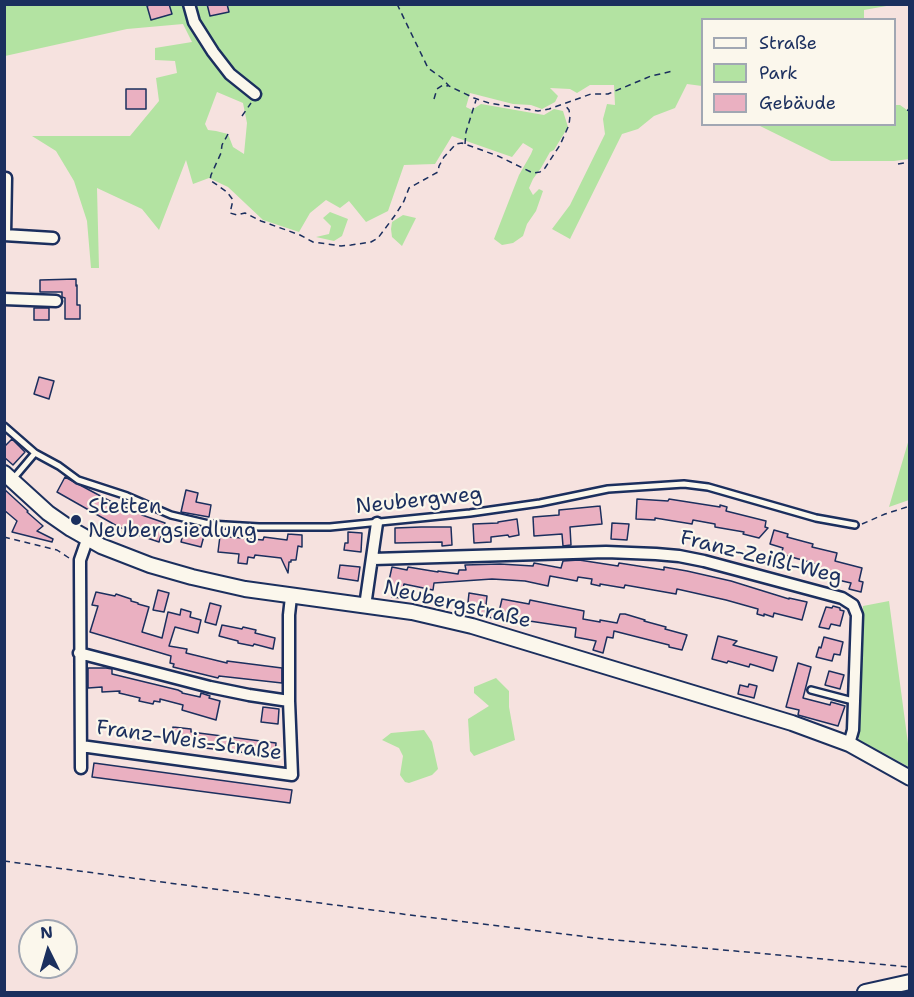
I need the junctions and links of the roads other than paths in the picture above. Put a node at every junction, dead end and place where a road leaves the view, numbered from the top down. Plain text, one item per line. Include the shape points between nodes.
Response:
1 (189, 4) edge
2 (255, 94) road end
3 (6, 178) dead end
4 (5, 235) edge
5 (53, 238) dead end
6 (4, 299) edge
7 (56, 300) dead end
8 (4, 426) edge
9 (35, 453) junction
10 (8, 476) edge
11 (377, 522) junction
12 (855, 525) road end
13 (87, 540) junction
14 (373, 559) junction
15 (291, 597) junction
16 (365, 606) junction
17 (79, 653) junction
18 (811, 690) dead end
19 (288, 701) junction
20 (854, 702) junction
21 (849, 744) junction
22 (81, 746) junction
23 (81, 768) dead end
24 (909, 778) edge
25 (909, 982) edge
26 (865, 993) edge

1 - 2 street via 194,22 213,52 230,74
3 - 4 street
4 - 5 street
6 - 7 street
8 - 9 lane, Neubergweg
9 - 10 lane
9 - 11 lane, Neubergweg via 83,482 203,523 313,527
10 - 13 street, Neubergstraße via 57,520
11 - 12 lane, Neubergweg via 540,503 608,489 684,484
11 - 14 street
13 - 15 street, Neubergstraße via 183,575
13 - 17 street via 80,560
14 - 16 street
14 - 20 street, Franz-Zeißl-Weg via 656,554 704,561 842,598 854,605 857,615
15 - 16 street, Neubergstraße
15 - 19 street
16 - 21 street, Neubergstraße via 422,614 493,632 777,717
17 - 19 street via 210,687
17 - 22 street
18 - 20 lane
19 - 22 street, Franz-Weis-Straße via 292,775
20 - 21 street, Franz-Zeißl-Weg
21 - 24 street, Neubergstraße
22 - 23 street
25 - 26 street

